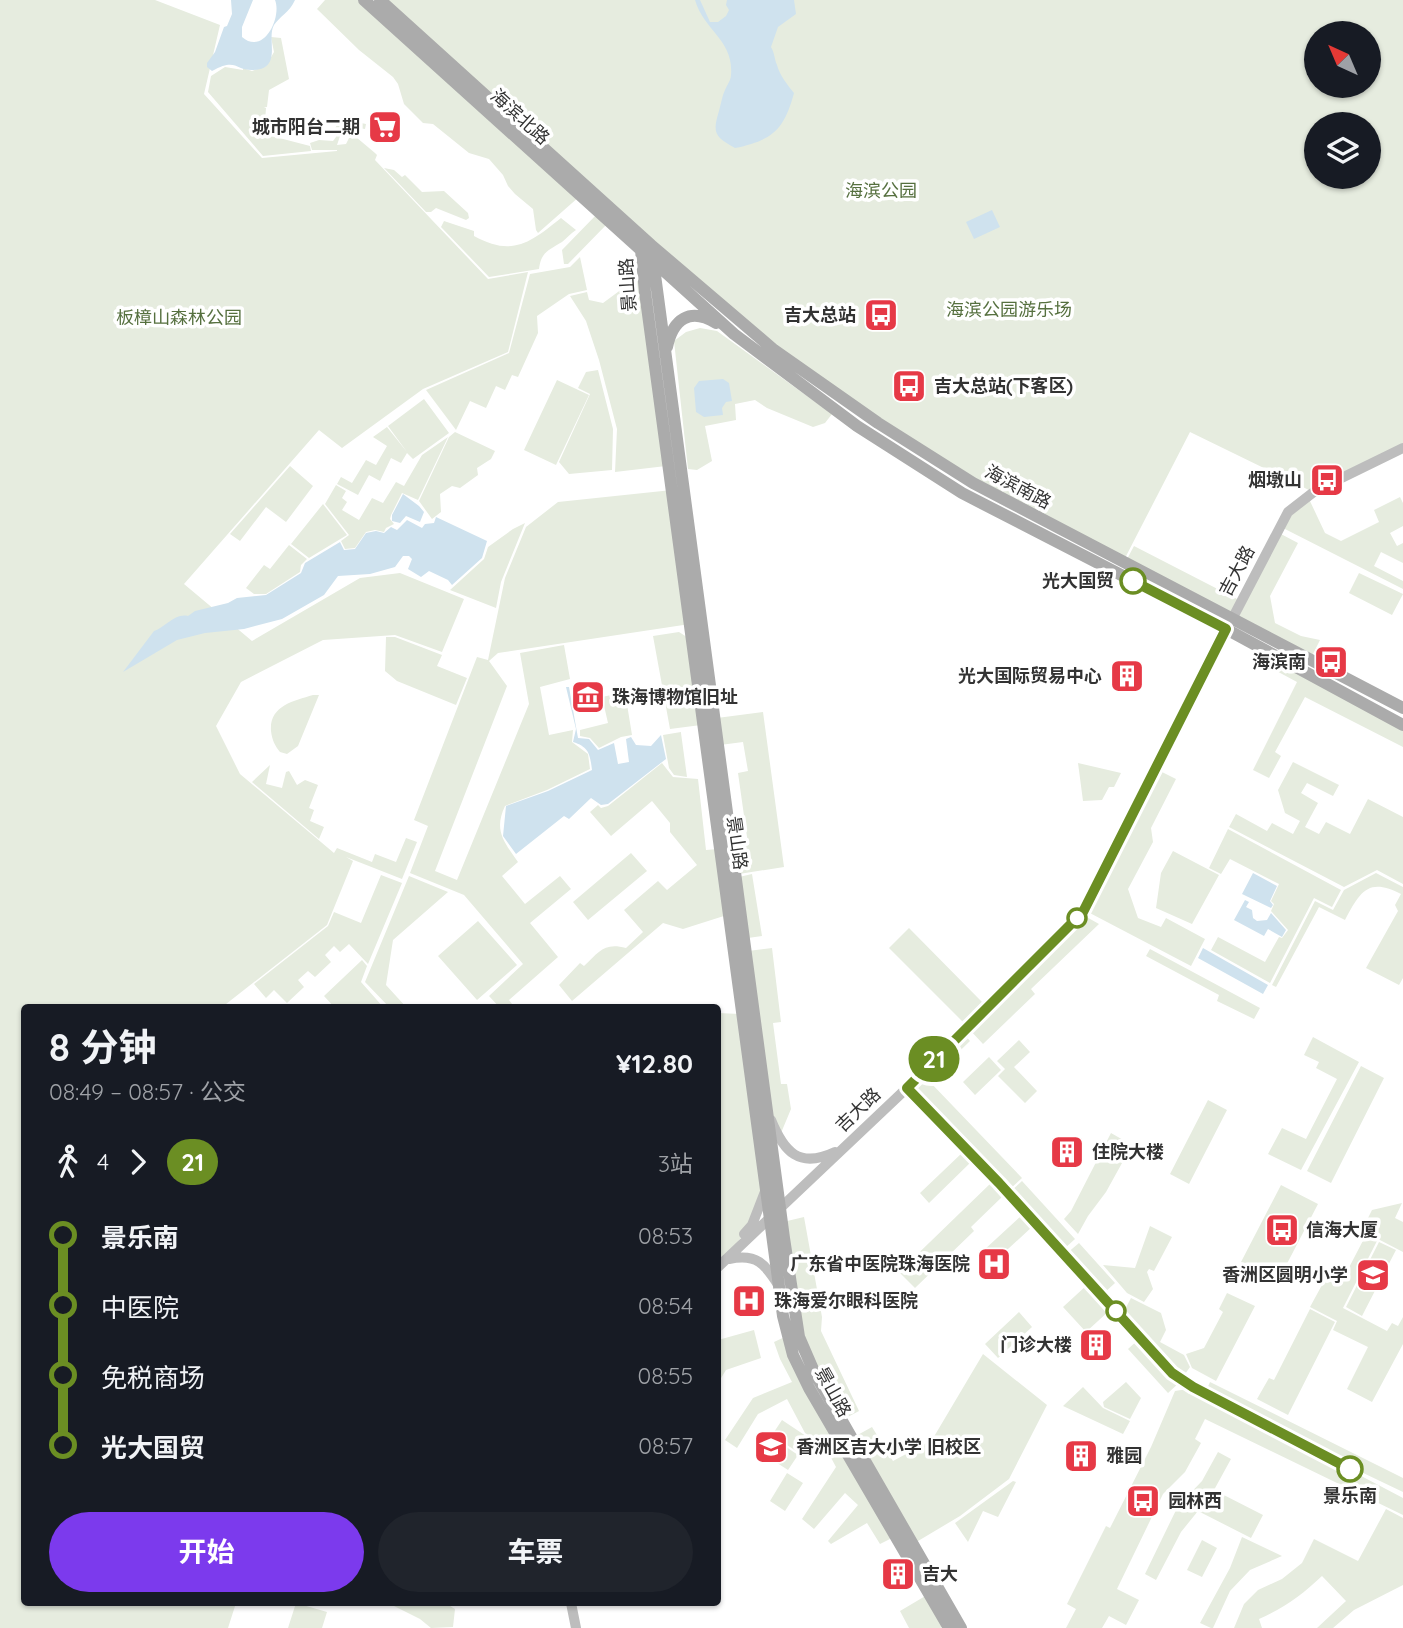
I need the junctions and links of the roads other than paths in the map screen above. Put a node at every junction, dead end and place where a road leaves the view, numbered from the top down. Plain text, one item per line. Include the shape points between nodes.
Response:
1 (364, 0) edge
2 (380, 0) edge
3 (646, 247) junction
4 (653, 260) junction
5 (734, 334) junction
6 (666, 354) junction
7 (1403, 448) edge
8 (1229, 624) junction
9 (1403, 708) edge
10 (1403, 724) edge
11 (768, 1114) junction
12 (846, 1146) junction
13 (766, 1189) junction
14 (780, 1208) junction
15 (770, 1218) junction
16 (722, 1263) edge
17 (779, 1286) junction
18 (572, 1606) edge
19 (576, 1628) edge
20 (948, 1628) edge
21 (961, 1628) edge

1 - 3 main road, 海滨北路
2 - 3 main road, 海滨北路
3 - 4 main road, 景山路
3 - 8 main road, 海滨南路 via 774,350 878,423 973,482
3 - 13 main road, 景山路 via 645,292
4 - 5 main road, 海滨南路
4 - 6 main road, 景山路
5 - 6 main road via 694,315 677,322
5 - 8 main road, 海滨南路 via 857,426 962,493
6 - 11 main road, 景山路
7 - 8 main road, 吉大路 via 1315,491 1288,512
8 - 9 main road, 海滨南路
8 - 10 main road, 海滨南路
8 - 12 main road, 吉大路 via 1083,912
11 - 12 main road via 783,1145 803,1158 824,1157
11 - 14 main road, 景山路
12 - 14 main road, 吉大路
13 - 15 main road, 景山路
13 - 16 main road via 752,1225
14 - 15 main road, 吉大路
14 - 21 main road, 景山路 via 799,1337 815,1374
15 - 16 main road, 吉大路
15 - 17 main road, 景山路
16 - 17 main road via 744,1255 755,1259
17 - 20 main road, 景山路 via 793,1355 802,1374
18 - 19 main road

